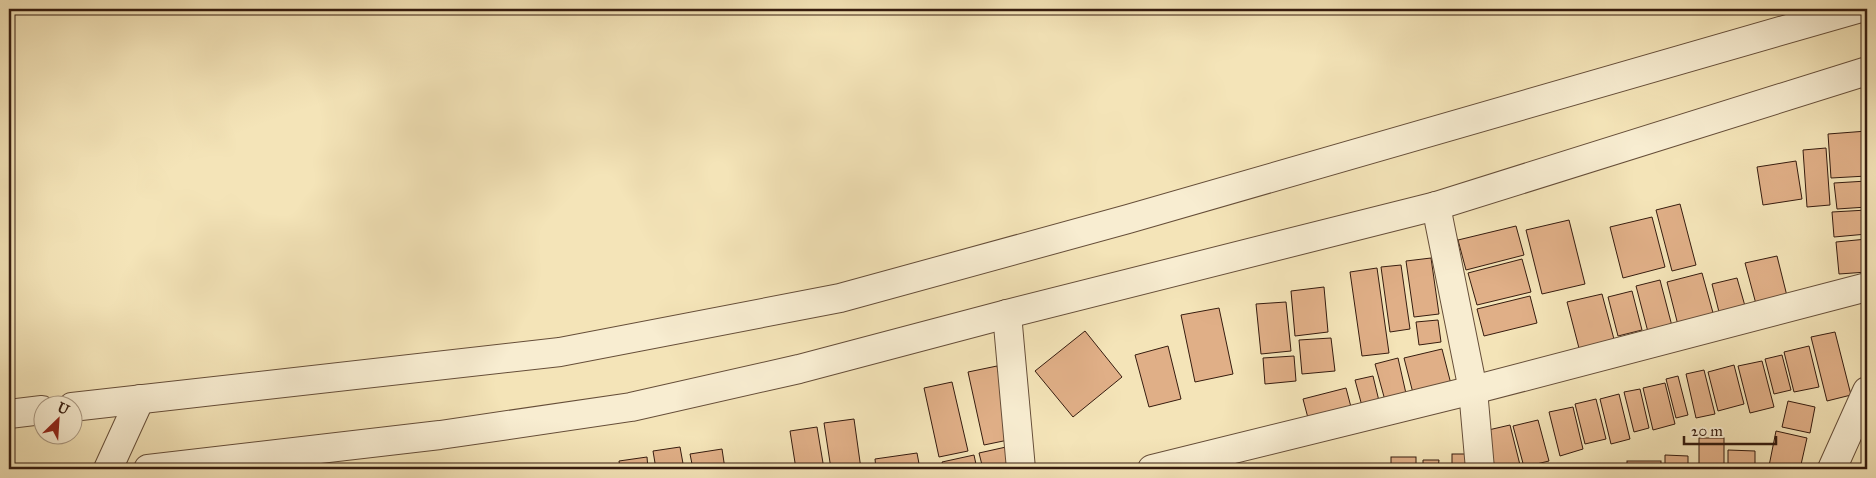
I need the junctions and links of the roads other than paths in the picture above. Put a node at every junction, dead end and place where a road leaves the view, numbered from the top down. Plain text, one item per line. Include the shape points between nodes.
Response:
1 (1857, 9) edge
2 (1867, 71) edge
3 (1436, 206) junction
4 (1867, 287) edge
5 (1007, 314) junction
6 (1473, 390) junction
7 (1867, 391) edge
8 (140, 399) junction
9 (82, 406) edge
10 (32, 411) edge
11 (9, 414) edge
12 (108, 469) edge
13 (148, 469) edge
14 (1021, 469) edge
15 (1152, 469) edge
16 (1480, 469) edge
17 (1832, 469) edge

1 - 8 street via 1128,219 840,298 560,352
2 - 3 street
3 - 5 street
3 - 6 street
4 - 6 street
5 - 13 street via 800,369 631,407 440,435
5 - 14 street
6 - 15 street
6 - 16 street
7 - 17 street
8 - 9 street
8 - 12 street
10 - 11 street

